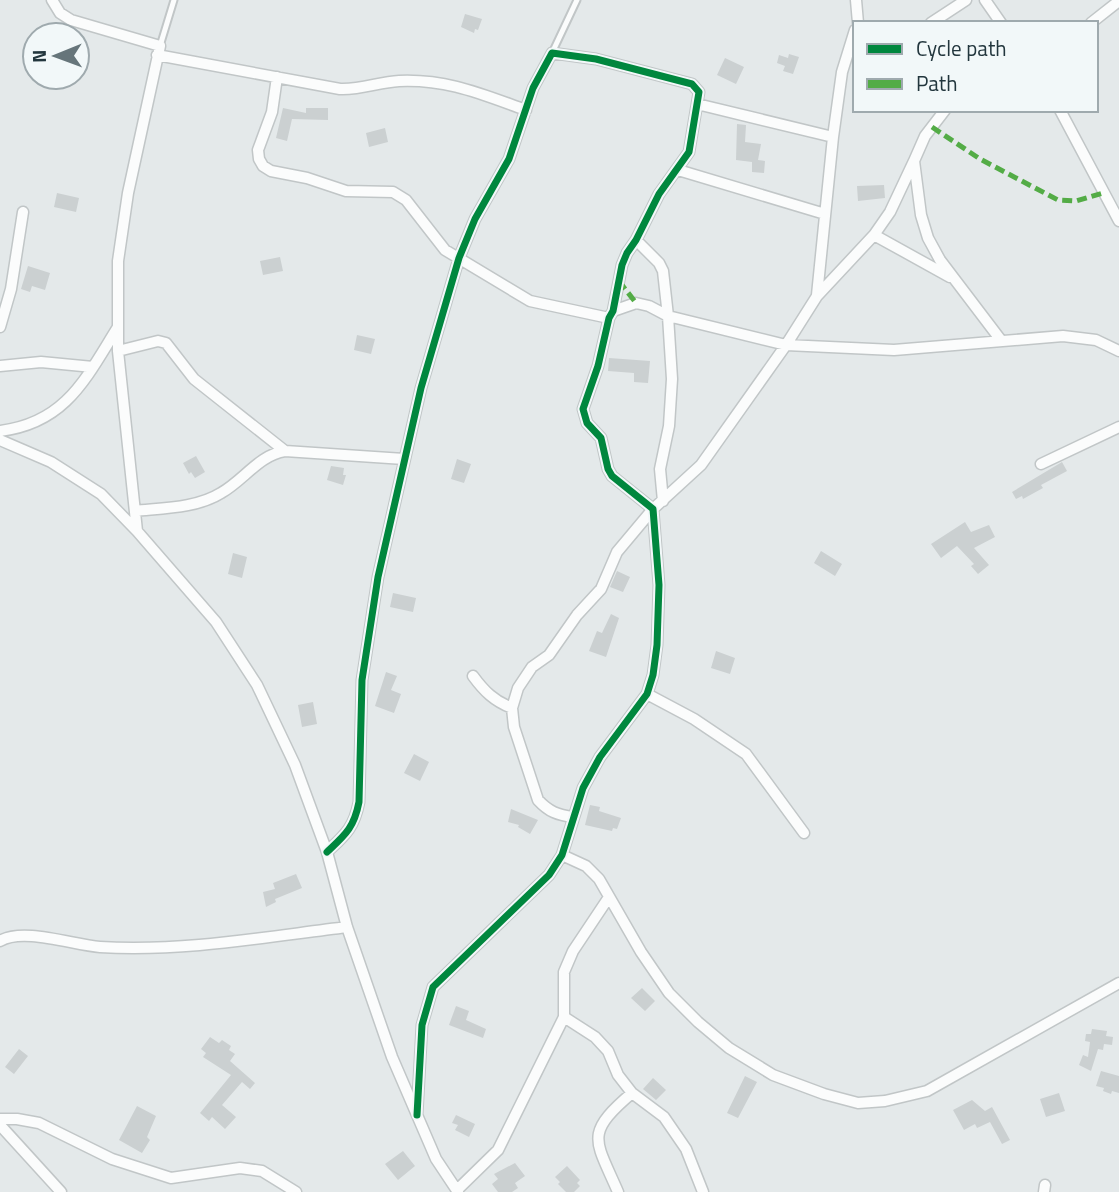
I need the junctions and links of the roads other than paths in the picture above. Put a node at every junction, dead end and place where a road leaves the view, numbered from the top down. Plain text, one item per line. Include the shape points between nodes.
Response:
1 (52, 0) edge
2 (174, 0) edge
3 (577, 0) edge
4 (856, 0) edge
5 (966, 0) edge
6 (985, 0) edge
7 (1119, 1) edge
8 (857, 21) edge
9 (934, 21) edge
10 (999, 21) edge
11 (1094, 21) edge
12 (853, 36) edge
13 (159, 50) junction
14 (552, 53) junction
15 (276, 77) junction
16 (697, 104) junction
17 (526, 110) junction
18 (943, 112) edge
19 (1061, 112) edge
20 (833, 137) junction
21 (914, 161) junction
22 (678, 170) junction
23 (23, 212) dead end
24 (825, 214) junction
25 (1119, 221) edge
26 (874, 235) junction
27 (636, 240) junction
28 (459, 258) junction
29 (954, 279) junction
30 (817, 296) junction
31 (611, 314) junction
32 (668, 316) junction
33 (118, 326) junction
34 (0, 327) edge
35 (1000, 339) junction
36 (786, 345) junction
37 (118, 351) junction
38 (1119, 351) edge
39 (0, 366) edge
40 (93, 367) junction
41 (1119, 428) edge
42 (0, 431) edge
43 (0, 440) edge
44 (285, 451) junction
45 (404, 459) junction
46 (1041, 464) dead end
47 (663, 501) junction
48 (653, 509) junction
49 (135, 511) junction
50 (137, 531) junction
51 (473, 676) dead end
52 (647, 694) junction
53 (512, 708) junction
54 (573, 817) junction
55 (804, 833) dead end
56 (327, 852) junction
57 (562, 855) junction
58 (609, 897) junction
59 (347, 927) junction
60 (0, 941) edge
61 (1119, 983) edge
62 (564, 1017) junction
63 (632, 1093) junction
64 (417, 1115) junction
65 (0, 1119) edge
66 (0, 1125) edge
67 (54, 1190) edge
68 (458, 1191) edge
69 (296, 1192) edge
70 (618, 1192) edge
71 (703, 1192) edge

1 - 13 street via 71,20
2 - 13 lane
3 - 14 lane
4 - 8 street
5 - 9 street
6 - 10 street
7 - 11 street
12 - 20 street via 842,72
13 - 15 street
13 - 33 street via 128,193 118,261
14 - 16 street via 596,59 692,84 699,92
14 - 17 street
15 - 17 street via 348,89 396,81 448,83
15 - 28 street via 272,112 258,150 263,166 346,191 393,192 406,200 445,250
16 - 20 street
16 - 22 street via 689,152
17 - 28 street via 509,159
18 - 21 street
19 - 25 street
20 - 24 street
21 - 26 street
21 - 29 street via 928,238
22 - 24 street
22 - 27 street via 659,194
23 - 34 street
24 - 30 street
26 - 29 street
26 - 30 street
27 - 31 street via 622,265
27 - 32 street via 663,271
28 - 31 street via 530,301
28 - 45 street
29 - 35 street
30 - 36 street
31 - 32 street via 636,303
31 - 48 street via 583,417 601,438 612,476
32 - 36 street
32 - 47 street via 672,379 670,426 660,469
33 - 37 street
33 - 40 street
35 - 36 street via 930,348
35 - 38 street via 1063,336 1097,340
36 - 47 street via 701,465
37 - 44 street via 166,343 194,379
37 - 49 street
39 - 40 street via 41,362
40 - 42 street via 50,415 22,428
41 - 46 street
43 - 50 street via 76,476
44 - 45 street
44 - 49 street via 274,453 222,493 203,501
45 - 56 street via 378,577 362,680 356,820
47 - 48 street
48 - 52 street via 659,585 657,645
48 - 53 street via 617,552 597,595 549,655 532,667
49 - 50 street
50 - 56 street via 216,622 257,685 295,765
51 - 53 street via 486,693
52 - 54 street via 600,757
52 - 55 street via 746,754
53 - 54 street via 538,800 556,814
54 - 57 street
56 - 59 street
57 - 58 street via 586,866
57 - 64 street via 549,875 433,987 422,1025
58 - 61 street via 669,993 708,1031 774,1075 858,1102 927,1091
58 - 62 street via 564,972
59 - 60 street via 185,947 83,946 18,934
59 - 64 street
62 - 63 street via 608,1051
62 - 68 street via 498,1150
63 - 70 street via 599,1127 598,1141
63 - 71 street via 664,1117 686,1149
64 - 68 street via 436,1159
65 - 69 street via 39,1123 112,1159 171,1178 240,1168 262,1171
66 - 67 street

